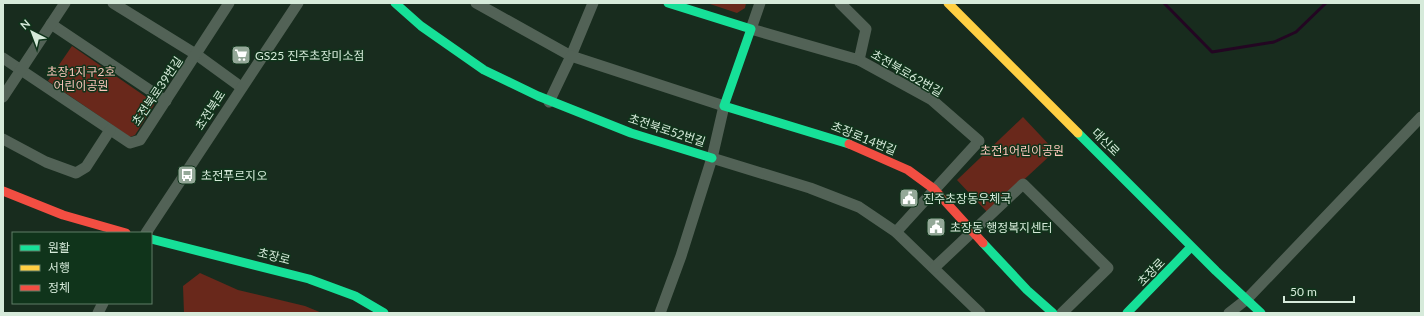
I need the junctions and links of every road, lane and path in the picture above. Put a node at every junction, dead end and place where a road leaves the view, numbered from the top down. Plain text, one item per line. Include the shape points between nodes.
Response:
1 (65, 3) edge
2 (113, 3) edge
3 (298, 3) edge
4 (395, 3) edge
5 (476, 3) edge
6 (593, 3) edge
7 (668, 3) edge
8 (760, 3) edge
9 (840, 3) edge
10 (948, 3) edge
11 (226, 4) edge
12 (51, 24) junction
13 (751, 29) junction
14 (197, 55) junction
15 (571, 56) junction
16 (3, 58) edge
17 (859, 60) junction
18 (22, 70) junction
19 (241, 87) junction
20 (3, 97) edge
21 (166, 101) junction
22 (549, 102) junction
23 (724, 106) junction
24 (1421, 117) edge
25 (110, 130) junction
26 (3, 139) edge
27 (712, 158) junction
28 (934, 189) junction
29 (3, 191) edge
30 (122, 232) edge
31 (147, 232) edge
32 (896, 232) junction
33 (972, 232) junction
34 (152, 239) edge
35 (1191, 247) junction
36 (935, 267) junction
37 (1247, 299) junction
38 (102, 304) edge
39 (98, 313) edge
40 (384, 313) edge
41 (660, 313) edge
42 (980, 313) edge
43 (1053, 313) edge
44 (1062, 313) edge
45 (1127, 313) edge
46 (1229, 313) edge
47 (1261, 313) edge

1 - 12 street
2 - 14 street, 초전북로39번길
3 - 19 street, 초전북로
4 - 22 street, 초전북로52번길 via 421,26 484,70
5 - 15 street
6 - 15 street
7 - 13 street, 초전북로62번길
8 - 13 street
9 - 17 street, 초전북로62번길 via 866,29
10 - 35 street, 대신로
11 - 14 street, 초전북로39번길
12 - 18 street
12 - 21 street
13 - 17 street, 초전북로62번길
13 - 23 street
14 - 19 street, 초전북로39번길
14 - 21 street, 초전북로39번길
15 - 22 street
15 - 23 street
16 - 18 street, 초전북로39번길
17 - 28 street, 초전북로62번길 via 932,100 978,141
18 - 20 street
18 - 25 street, 초전북로39번길
19 - 31 street, 초전북로
21 - 25 street, 초전북로39번길 via 140,140 130,143
22 - 27 street, 초전북로52번길 via 631,133
23 - 27 street, 초전북로52번길
23 - 28 street, 초장로14번길 via 839,140 908,170
24 - 37 street
25 - 26 street via 86,168 76,173 46,162
27 - 32 street via 810,188 859,207
27 - 41 street
28 - 32 street
28 - 33 street, 초장로14번길
29 - 30 street via 33,206 77,221
32 - 36 street
33 - 36 street
33 - 43 street via 1027,290
33 - 44 street via 1023,184 1108,268
34 - 40 street, 초장로 via 336,286
35 - 37 street, 대신로
35 - 45 street, 초장로
36 - 42 street
37 - 46 street
37 - 47 street, 대신로
38 - 39 street

